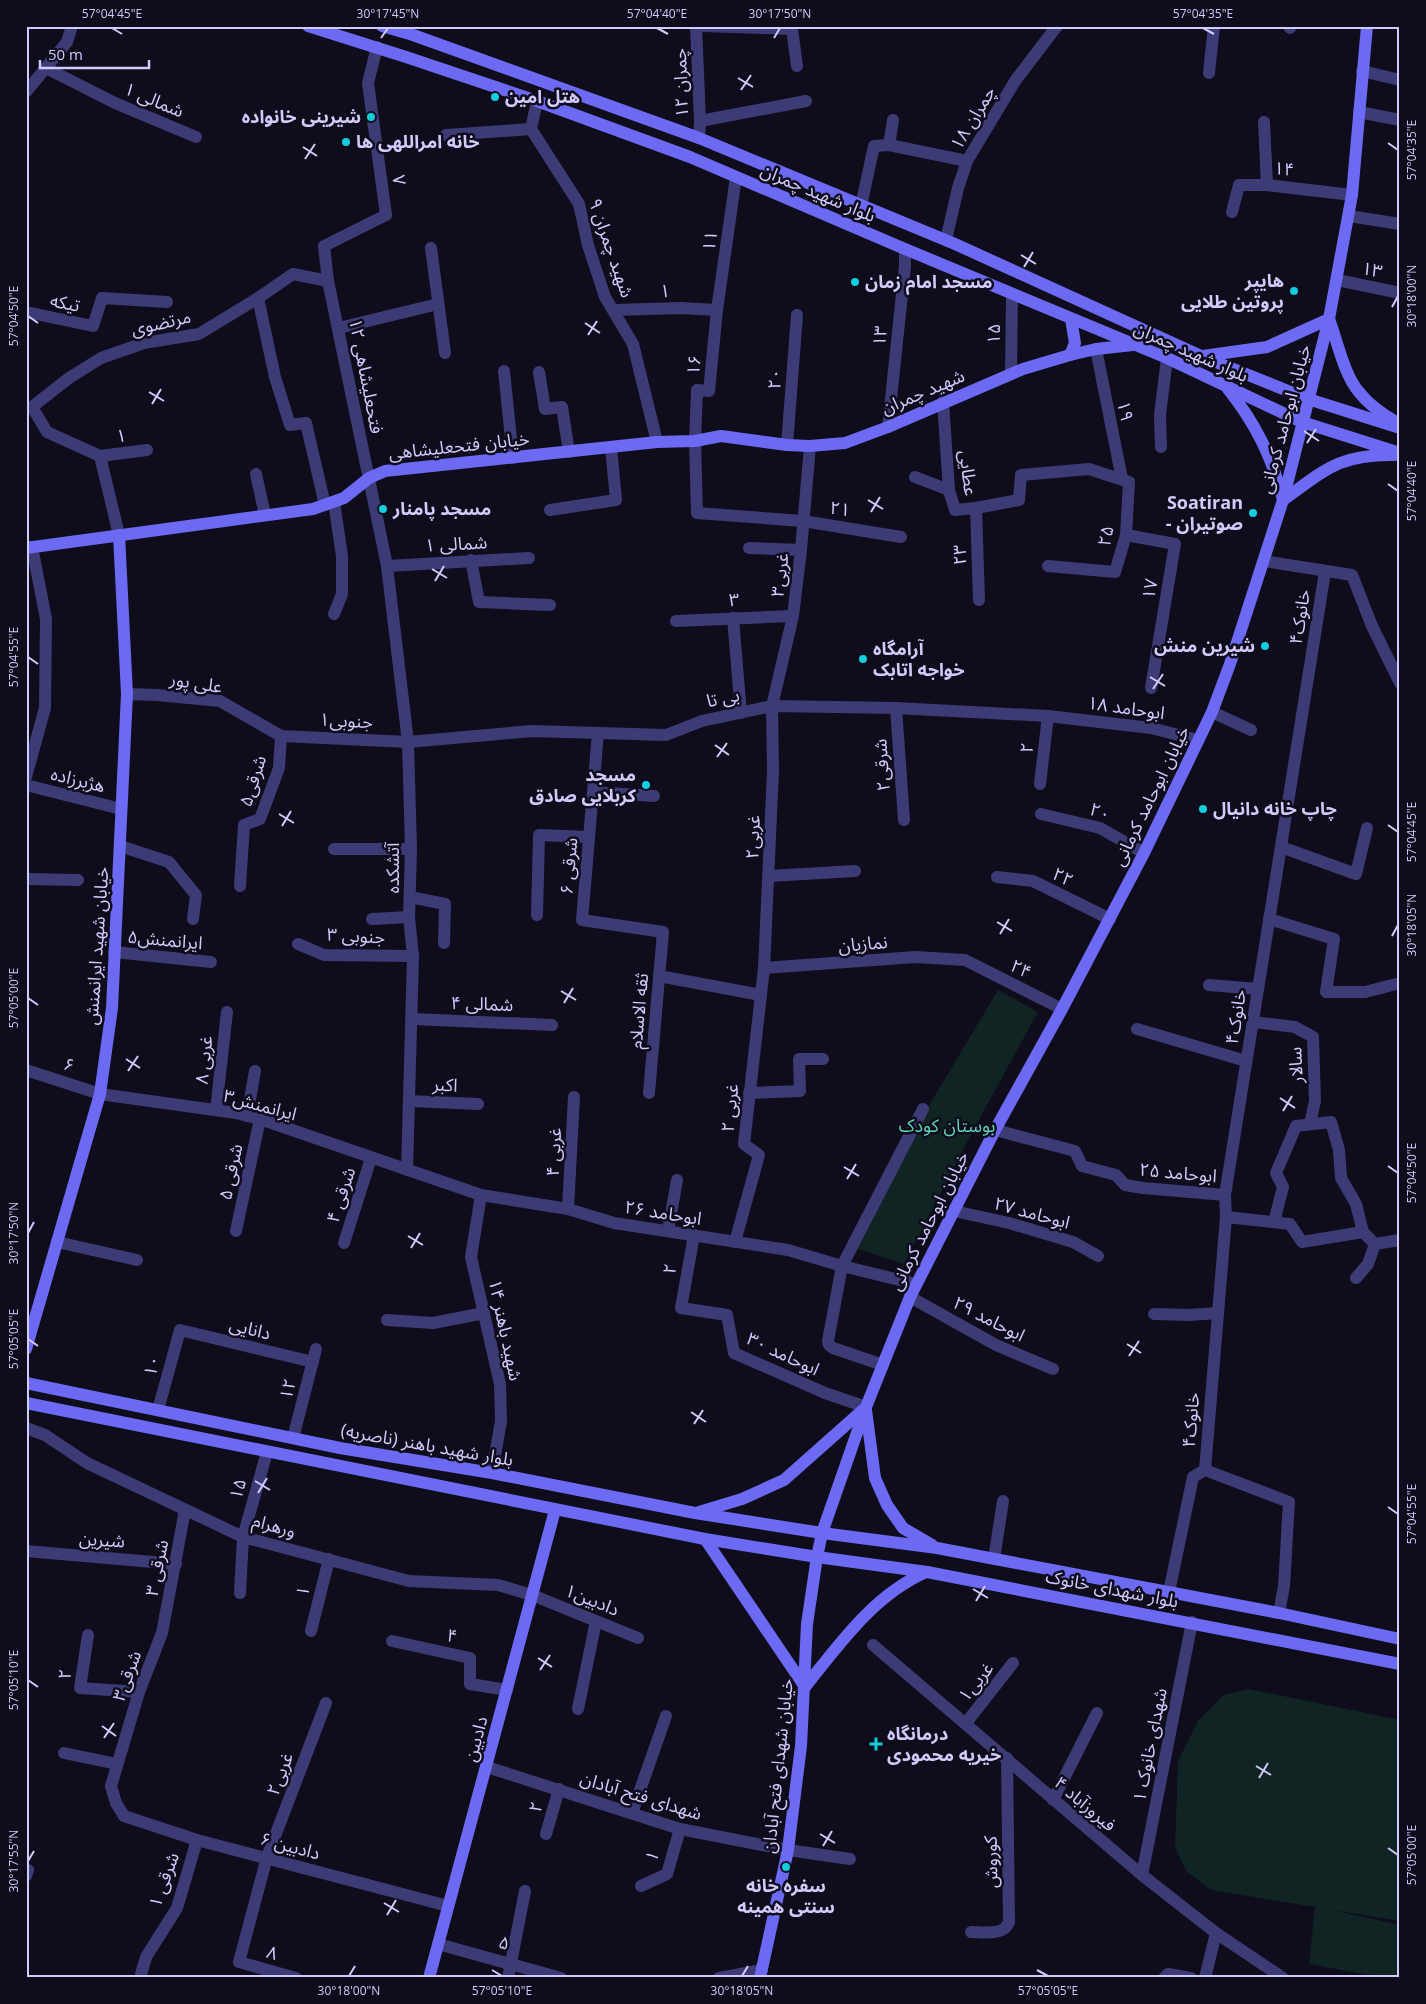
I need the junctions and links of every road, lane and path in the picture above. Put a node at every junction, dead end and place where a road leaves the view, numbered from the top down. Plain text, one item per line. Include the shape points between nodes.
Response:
1 (72, 26) edge
2 (308, 26) edge
3 (382, 26) edge
4 (696, 26) edge
5 (704, 26) edge
6 (1057, 26) edge
7 (1214, 26) edge
8 (1367, 26) edge
9 (737, 27) edge
10 (377, 47) junction
11 (797, 66) dead end
12 (46, 68) junction
13 (1362, 71) junction
14 (1209, 73) dead end
15 (1400, 80) edge
16 (26, 92) edge
17 (537, 101) junction
18 (806, 101) dead end
19 (1359, 112) junction
20 (894, 120) dead end
21 (1400, 120) edge
22 (700, 121) junction
23 (1264, 122) dead end
24 (531, 129) junction
25 (446, 135) dead end
26 (196, 137) dead end
27 (698, 138) junction
28 (889, 145) junction
29 (690, 157) junction
30 (967, 161) junction
31 (736, 177) junction
32 (1267, 185) junction
33 (1352, 196) junction
34 (862, 206) junction
35 (1232, 212) dead end
36 (1349, 216) junction
37 (1400, 224) edge
38 (946, 240) junction
39 (431, 248) dead end
40 (905, 249) junction
41 (1337, 280) junction
42 (328, 281) junction
43 (1400, 293) edge
44 (1012, 294) junction
45 (258, 298) junction
46 (167, 302) dead end
47 (438, 304) junction
48 (614, 310) junction
49 (717, 310) junction
50 (26, 312) edge
51 (797, 315) dead end
52 (1071, 319) junction
53 (1330, 319) junction
54 (339, 328) junction
55 (1134, 345) junction
56 (1096, 349) junction
57 (445, 353) dead end
58 (1070, 355) junction
59 (1201, 356) junction
60 (1168, 358) junction
61 (504, 371) dead end
62 (539, 372) dead end
63 (1011, 374) junction
64 (1226, 386) junction
65 (1308, 400) junction
66 (944, 402) junction
67 (29, 408) edge
68 (1302, 422) junction
69 (888, 427) junction
70 (1400, 427) edge
71 (694, 441) junction
72 (657, 442) junction
73 (787, 445) junction
74 (810, 446) junction
75 (611, 447) junction
76 (1161, 447) dead end
77 (147, 450) dead end
78 (569, 452) junction
79 (1400, 454) edge
80 (100, 456) junction
81 (513, 458) junction
82 (256, 474) dead end
83 (915, 477) dead end
84 (369, 478) junction
85 (1122, 479) junction
86 (949, 490) junction
87 (1282, 500) junction
88 (329, 503) junction
89 (976, 508) junction
90 (550, 510) dead end
91 (265, 515) junction
92 (803, 521) junction
93 (118, 535) junction
94 (1126, 535) junction
95 (902, 537) dead end
96 (29, 547) edge
97 (748, 548) dead end
98 (801, 550) junction
99 (529, 558) dead end
100 (471, 560) junction
101 (1264, 561) junction
102 (386, 566) junction
103 (1048, 566) dead end
104 (1325, 572) junction
105 (980, 600) dead end
106 (550, 605) dead end
107 (334, 614) dead end
108 (793, 616) junction
109 (733, 618) junction
110 (676, 621) dead end
111 (1400, 682) edge
112 (1151, 688) dead end
113 (127, 694) junction
114 (772, 706) junction
115 (896, 708) junction
116 (1212, 712) junction
117 (741, 713) junction
118 (1048, 716) junction
119 (1251, 730) dead end
120 (598, 733) junction
121 (281, 736) junction
122 (1198, 740) junction
123 (408, 742) junction
124 (26, 777) edge
125 (1040, 784) dead end
126 (26, 785) edge
127 (593, 792) junction
128 (654, 796) dead end
129 (121, 809) junction
130 (1041, 814) dead end
131 (904, 820) dead end
132 (1367, 828) dead end
133 (589, 837) junction
134 (120, 846) junction
135 (1281, 847) junction
136 (334, 849) dead end
137 (411, 849) junction
138 (1144, 853) junction
139 (855, 871) dead end
140 (769, 876) junction
141 (997, 877) dead end
142 (26, 879) edge
143 (78, 880) dead end
144 (240, 886) dead end
145 (410, 898) junction
146 (537, 915) dead end
147 (409, 916) junction
148 (193, 919) dead end
149 (372, 919) dead end
150 (1110, 919) junction
151 (1269, 919) junction
152 (663, 932) joint
153 (298, 944) dead end
154 (444, 944) dead end
155 (114, 952) junction
156 (413, 956) junction
157 (964, 960) joint
158 (211, 962) dead end
159 (764, 968) junction
160 (659, 976) junction
161 (1400, 984) edge
162 (1209, 985) dead end
163 (1258, 989) junction
164 (760, 995) junction
165 (1062, 1009) junction
166 (226, 1012) dead end
167 (412, 1019) junction
168 (1253, 1022) junction
169 (552, 1025) dead end
170 (1137, 1028) dead end
171 (823, 1059) dead end
172 (1246, 1061) junction
173 (26, 1070) edge
174 (256, 1071) dead end
175 (649, 1093) dead end
176 (749, 1093) junction
177 (100, 1094) junction
178 (574, 1096) dead end
179 (410, 1101) junction
180 (478, 1104) dead end
181 (923, 1109) dead end
182 (216, 1110) junction
183 (253, 1118) junction
184 (1310, 1124) junction
185 (995, 1130) junction
186 (371, 1158) junction
187 (407, 1170) junction
188 (676, 1180) dead end
189 (481, 1195) junction
190 (1225, 1195) junction
191 (568, 1208) junction
192 (954, 1211) junction
193 (1226, 1216) junction
194 (1274, 1222) junction
195 (236, 1231) dead end
196 (668, 1231) junction
197 (1363, 1232) junction
198 (694, 1235) junction
199 (1400, 1240) edge
200 (57, 1242) junction
201 (735, 1242) junction
202 (344, 1244) dead end
203 (1375, 1244) junction
204 (1098, 1256) dead end
205 (137, 1260) dead end
206 (842, 1266) junction
207 (1356, 1278) dead end
208 (916, 1284) junction
209 (910, 1297) junction
210 (681, 1308) joint
211 (484, 1313) junction
212 (1218, 1313) junction
213 (1154, 1314) dead end
214 (386, 1320) dead end
215 (180, 1330) joint
216 (26, 1349) edge
217 (316, 1349) dead end
218 (313, 1362) junction
219 (883, 1365) junction
220 (1053, 1369) dead end
221 (26, 1383) edge
222 (26, 1403) edge
223 (866, 1407) junction
224 (158, 1410) junction
225 (26, 1428) edge
226 (293, 1438) junction
227 (267, 1452) junction
228 (1205, 1470) junction
229 (492, 1473) junction
230 (1003, 1501) dead end
231 (185, 1510) junction
232 (555, 1510) junction
233 (696, 1513) junction
234 (822, 1533) junction
235 (243, 1536) junction
236 (705, 1539) junction
237 (937, 1548) junction
238 (26, 1551) edge
239 (817, 1557) junction
240 (329, 1559) junction
241 (994, 1559) junction
242 (176, 1564) junction
243 (927, 1572) junction
244 (1169, 1592) junction
245 (240, 1593) dead end
246 (532, 1595) junction
247 (1279, 1613) junction
248 (596, 1621) junction
249 (1192, 1622) junction
250 (311, 1631) dead end
251 (162, 1633) joint
252 (88, 1635) dead end
253 (638, 1638) dead end
254 (1400, 1639) edge
255 (392, 1641) dead end
256 (873, 1645) dead end
257 (1013, 1664) dead end
258 (1400, 1664) edge
259 (805, 1687) junction
260 (507, 1690) junction
261 (139, 1692) junction
262 (326, 1703) dead end
263 (578, 1709) dead end
264 (1097, 1713) dead end
265 (666, 1716) dead end
266 (966, 1723) junction
267 (64, 1753) dead end
268 (1007, 1758) junction
269 (117, 1764) junction
270 (487, 1767) junction
271 (558, 1789) junction
272 (1053, 1800) junction
273 (632, 1813) junction
274 (124, 1816) joint
275 (680, 1829) junction
276 (546, 1834) dead end
277 (197, 1840) junction
278 (788, 1850) junction
279 (267, 1857) junction
280 (850, 1859) dead end
281 (26, 1869) edge
282 (1142, 1875) junction
283 (26, 1876) edge
284 (641, 1886) dead end
285 (525, 1891) dead end
286 (448, 1906) junction
287 (971, 1932) dead end
288 (1216, 1933) junction
289 (438, 1944) junction
290 (239, 1962) joint
291 (512, 1963) junction
292 (761, 1974) edge
293 (140, 1978) edge
294 (296, 1978) edge
295 (429, 1978) edge
296 (508, 1978) edge
297 (561, 1978) edge
298 (719, 1978) edge
299 (1164, 1978) edge
300 (1191, 1978) edge
301 (1205, 1978) edge
302 (1283, 1978) edge

1 - 12 street via 67,42
2 - 10 main road, بلوار شهید چمران
3 - 27 main road, بلوار شهید چمران
4 - 22 street, چمران ۱۲
5 - 9 street
6 - 30 street, چمران ۱۸ via 1015,81
7 - 14 street
8 - 13 main road, خیابان ابوحامد کرمانی
9 - 11 street via 792,29
10 - 17 main road, بلوار شهید چمران
10 - 42 street, ۷ via 368,83 386,215 324,246
12 - 16 street
12 - 26 street, شمالی ۱ via 114,103
13 - 15 street
13 - 19 main road, خیابان ابوحامد کرمانی
17 - 24 street
17 - 29 main road, بلوار شهید چمران
18 - 22 street
19 - 21 street
19 - 33 main road, خیابان ابوحامد کرمانی
20 - 28 street
22 - 27 street, چمران ۱۲
23 - 32 street
24 - 25 street
24 - 48 street, شهید چمران ۹ via 579,204 588,245 606,297
27 - 29 main road
27 - 34 main road, بلوار شهید چمران
28 - 30 street
28 - 34 street via 874,146
29 - 31 main road, بلوار شهید چمران
30 - 38 street, چمران ۱۸
31 - 40 main road, بلوار شهید چمران
31 - 49 street, ۱۱
32 - 33 street, ۱۴
32 - 35 street, ۱۴ via 1239,185
33 - 36 main road, خیابان ابوحامد کرمانی
34 - 38 main road, بلوار شهید چمران
36 - 37 street
36 - 41 main road, خیابان ابوحامد کرمانی
38 - 59 main road, بلوار شهید چمران
39 - 47 street
40 - 44 main road, بلوار شهید چمران
40 - 69 street, ۱۳
41 - 43 street, ۱۳
41 - 53 main road, خیابان ابوحامد کرمانی
42 - 45 street, مرتضوی via 293,274
42 - 54 street, فتحعلیشاهی ۱۲
44 - 52 main road, بلوار شهید چمران
44 - 63 street, ۱۵
45 - 67 street, مرتضوی via 199,334 144,343 101,358
45 - 88 street via 275,377 290,425 306,423
46 - 50 street, تیکه via 102,298 93,326
47 - 54 street
47 - 57 street
48 - 49 street, ۱
48 - 72 street, شهید چمران ۹ via 633,344
49 - 71 street, ۱۶ via 708,391 697,390
51 - 73 street, ۲۰
52 - 55 main road, بلوار شهید چمران
52 - 58 main road via 1075,343
53 - 59 main road via 1267,347
53 - 65 main road, خیابان ابوحامد کرمانی
53 - 70 main road via 1346,369 1357,391
54 - 84 street, فتحعلیشاهی ۱۲
55 - 56 main road, شهید چمران
55 - 60 main road, بلوار شهید چمران
56 - 58 main road, شهید چمران
56 - 85 street, ۱۹
58 - 63 main road, شهید چمران
59 - 65 main road, بلوار شهید چمران
60 - 64 main road, بلوار شهید چمران
60 - 76 street via 1160,415
61 - 81 street
62 - 78 street via 545,410 562,407
63 - 66 main road, شهید چمران
64 - 68 main road, بلوار شهید چمران
64 - 87 main road via 1247,413 1261,439 1274,468
65 - 68 main road, خیابان ابوحامد کرمانی
65 - 70 main road, بلوار شهید چمران
66 - 69 main road, شهید چمران
66 - 86 street, عطایی
67 - 80 street via 47,432
68 - 79 main road, بلوار شهید چمران
68 - 87 main road, خیابان ابوحامد کرمانی
69 - 74 main road, شهید چمران via 844,443
71 - 72 main road, خیابان فتحعلیشاهی
71 - 73 main road, خیابان فتحعلیشاهی via 721,436
71 - 92 street via 697,513
72 - 75 main road, خیابان فتحعلیشاهی
73 - 74 main road, شهید چمران
74 - 92 street, غربی۳
75 - 78 main road, خیابان فتحعلیشاهی
75 - 90 street via 616,500
77 - 80 street, ۱
78 - 81 main road, خیابان فتحعلیشاهی
79 - 87 main road via 1342,461
80 - 93 street
81 - 84 main road, خیابان فتحعلیشاهی via 386,471
82 - 91 street
83 - 86 street
84 - 88 main road, خیابان فتحعلیشاهی via 344,498
84 - 102 street, فتحعلیشاهی ۱۲
85 - 89 street, عطایی via 1089,469 1021,475 1019,500
85 - 94 street, ۲۵ via 1129,482
86 - 89 street, عطایی via 955,510
87 - 101 main road, خیابان ابوحامد کرمانی
88 - 91 main road, خیابان فتحعلیشاهی via 313,509
88 - 107 street via 342,556 342,594
89 - 105 street, ۲۳
91 - 93 main road, خیابان فتحعلیشاهی
92 - 95 street, ۲۱
92 - 98 street, غربی۳
93 - 96 main road, خیابان فتحعلیشاهی
93 - 113 main road, خیابان شهید ایرانمنش
94 - 103 street, ۲۵ via 1115,572
94 - 112 street, ۱۷ via 1175,544
96 - 124 street via 46,618 45,708
97 - 98 street
98 - 108 street, غربی۳
99 - 100 street, ۱ شمالی
100 - 102 street, ۱ شمالی
100 - 106 street via 479,602
101 - 104 street
101 - 116 main road, خیابان ابوحامد کرمانی
102 - 123 street, آتشکده
104 - 111 street via 1352,575 1372,626
104 - 135 street, خانوک۴
108 - 109 street, ۳
108 - 114 street, غربی۳
109 - 110 street, ۳
109 - 117 street
113 - 121 street, علی پور via 220,702
113 - 129 main road, خیابان شهید ایرانمنش
114 - 115 street, بی تا
114 - 117 street, بی تا
114 - 140 street, غربی۲
115 - 118 street, بی تا
115 - 131 street, شرقی۲
116 - 119 street
116 - 122 main road, خیابان ابوحامد کرمانی
117 - 120 street, بی تا via 702,721 666,735
118 - 122 street, ابوحامد ۱۸ via 1151,728
118 - 125 street, ۲
120 - 123 street, بی تا via 532,732
120 - 127 street, ۶ شرقی
121 - 123 street, جنوبی۱
121 - 144 street, شرقی۵ via 279,768 260,819 244,826
122 - 138 main road, خیابان ابوحامد کرمانی
123 - 137 street, آتشکده
126 - 129 street, هژبرزاده
127 - 128 street
127 - 133 street, ۶ شرقی
129 - 134 main road, خیابان شهید ایرانمنش
130 - 138 street, ۲۰ via 1100,828
132 - 135 street via 1356,874
133 - 146 street via 539,835
133 - 152 street, ۶ شرقی via 582,920
134 - 148 street via 169,862 196,895
134 - 155 main road, خیابان شهید ایرانمنش
135 - 151 street, خانوک۴
136 - 137 street
137 - 145 street, آتشکده
138 - 150 main road, خیابان ابوحامد کرمانی
139 - 140 street
140 - 159 street, غربی۲
141 - 150 street, ۲۲ via 1033,881
142 - 143 street
145 - 147 street, آتشکده
145 - 154 street via 445,904
147 - 149 street
147 - 156 street, آتشکده
150 - 165 main road, خیابان ابوحامد کرمانی
151 - 161 street via 1334,939 1326,992 1365,992
151 - 163 street, خانوک۴
152 - 160 street, ثقه الاسلام
153 - 156 street, ۳ جنوبی via 324,955
155 - 158 street, ایرانمنش۵
155 - 177 main road, خیابان شهید ایرانمنش via 112,1008
156 - 167 street, آتشکده
157 - 159 street, نمازیان via 916,957
157 - 165 street, ۲۴
159 - 164 street, ۲ غربی
160 - 164 street
160 - 175 street, ثقه الاسلام
162 - 163 street
163 - 168 street, خانوک۴
164 - 176 street, ۲ غربی
165 - 185 main road, خیابان ابوحامد کرمانی
166 - 182 street, ۸ غربی
167 - 169 street, ۴ شمالی
167 - 179 street, آتشکده
168 - 172 street, خانوک۴
168 - 184 street, سالار via 1295,1028 1313,1037 1315,1101
170 - 172 street
171 - 176 street via 799,1059 800,1091
172 - 190 street, خانوک۴
173 - 177 street, ۶
174 - 183 street
176 - 201 street, ۲ غربی via 744,1144 759,1155
177 - 182 street, ایرانمنش۳
177 - 200 main road, خیابان شهید ایرانمنش
178 - 191 street, ۴ غربی
179 - 180 street, اکبر
179 - 187 street, آتشکده
181 - 206 street
182 - 183 street, ایرانمنش۳
183 - 186 street, ایرانمنش۳
183 - 195 street, ۵ شرقی
184 - 194 street via 1296,1126 1276,1173 1284,1187
184 - 197 street via 1331,1122 1339,1150 1341,1178 1356,1204
185 - 190 street, ابوحامد ۲۵ via 1075,1151 1082,1166 1116,1175 1125,1185
185 - 192 main road, خیابان ابوحامد کرمانی
186 - 187 street, ایرانمنش۳
186 - 202 street, ۴ شرقی
187 - 189 street, ابوحامد ۲۶
188 - 196 street
189 - 191 street, ابوحامد ۲۶
189 - 211 street, شهید باهنر ۱۴ via 472,1257
190 - 193 street, خانوک۴
191 - 196 street, ابوحامد ۲۶ via 614,1223
192 - 204 street, ابوحامد ۲۷ via 1073,1242
192 - 208 main road, خیابان ابوحامد کرمانی
193 - 194 street
193 - 212 street, خانوک۴
194 - 197 street via 1290,1224 1302,1242
196 - 198 street, ابوحامد ۲۶
197 - 203 street
198 - 201 street, ابوحامد ۲۶
198 - 210 street, ۲
199 - 203 street
200 - 205 street
200 - 216 main road, خیابان شهید ایرانمنش
201 - 206 street, ابوحامد ۲۶ via 788,1250
203 - 207 street via 1368,1264
206 - 208 street, ابوحامد ۲۶
206 - 219 street via 829,1345
208 - 209 main road, خیابان ابوحامد کرمانی
209 - 219 main road, خیابان ابوحامد کرمانی
209 - 220 street, ابوحامد ۲۹ via 996,1345
210 - 223 street, ابوحامد ۳۰ via 727,1316 734,1353 825,1393
211 - 214 street via 433,1323
211 - 229 street, شهید باهنر ۱۴ via 500,1384 500,1421
212 - 213 street
212 - 228 street, خانوک۴
215 - 218 street, دانایی
215 - 224 street, ۱۰
217 - 218 street, ۱۲
218 - 226 street, ۱۲
219 - 223 main road, خیابان ابوحامد کرمانی
221 - 224 main road, بلوار شهید باهنر (ناصریه)
222 - 227 main road, بلوار شهید باهنر (ناصریه)
223 - 233 main road via 784,1480 742,1499
223 - 234 main road, خیابان ابوحامد کرمانی
223 - 237 main road via 875,1478 887,1505 903,1528
224 - 226 main road, بلوار شهید باهنر (ناصریه)
225 - 231 street, ورهرام via 45,1435 87,1463
226 - 229 main road, بلوار شهید باهنر (ناصریه)
227 - 232 main road, بلوار شهید باهنر (ناصریه)
227 - 235 street, ۱۵
228 - 244 street via 1193,1476
228 - 247 street via 1289,1502 1284,1586
229 - 233 main road, بلوار شهید باهنر (ناصریه)
230 - 241 street
231 - 235 street, ورهرام
231 - 242 street, ۳ شرقی
232 - 236 main road, بلوار شهید باهنر (ناصریه)
232 - 246 main road, دادبین
233 - 234 main road, بلوار شهید باهنر (ناصریه)
234 - 237 main road, بلوار شهدای خانوک
234 - 239 main road, خیابان شهدای فتح آبادان
235 - 240 street, ورهرام
235 - 245 street
236 - 239 main road, بلوار شهید باهنر (ناصریه)
236 - 259 main road
237 - 241 main road, بلوار شهدای خانوک
238 - 242 street, شیرین
239 - 243 main road, بلوار شهدای خانوک
239 - 259 main road, خیابان شهدای فتح آبادان via 807,1624
240 - 246 street, ورهرام via 409,1581 498,1585
240 - 250 street, ۱
241 - 244 main road, بلوار شهدای خانوک
242 - 251 street, ۳ شرقی
243 - 249 main road, بلوار شهدای خانوک
243 - 259 main road via 907,1580 875,1606
244 - 247 main road, بلوار شهدای خانوک
246 - 248 street, دادبین۱
246 - 260 main road, دادبین
247 - 254 main road, بلوار شهدای خانوک
248 - 253 street, دادبین۱
248 - 263 street
249 - 258 main road, بلوار شهدای خانوک
249 - 282 street, شهدای خانوک ۱
251 - 261 street, شرقی۳
252 - 261 street, ۲ via 80,1688
255 - 260 street, ۴ via 470,1658 470,1684
256 - 266 street, فیروزآباد ۴
257 - 266 street, غربی۱
259 - 278 main road, خیابان شهدای فتح آبادان
260 - 270 main road, دادبین
261 - 269 street, شرقی۳
262 - 279 street, غربی۲
264 - 272 street
265 - 273 street
266 - 268 street, فیروزآباد ۴
267 - 269 street
268 - 272 street, فیروزآباد ۴
268 - 287 street, کوروش via 1009,1922 1002,1931
269 - 274 street, شرقی۳ via 111,1786
270 - 271 street, شهدای فتح آبادان
270 - 286 main road, دادبین
271 - 273 street, شهدای فتح آبادان
271 - 276 street, ۲
272 - 282 street, فیروزآباد ۴
273 - 275 street, شهدای فتح آبادان
274 - 277 street, دادبین ۶
275 - 278 street, شهدای فتح آبادان
275 - 284 street, ۱ via 667,1874
277 - 279 street, دادبین ۶
277 - 293 street, ۱ شرقی via 177,1908 146,1956
278 - 280 street, شهدای فتح آبادان
278 - 292 main road, خیابان شهدای فتح آبادان
279 - 286 street, دادبین ۶
279 - 290 street, غربی۲
281 - 283 street
282 - 288 street, فیروزآباد ۴
285 - 291 street
286 - 289 main road, دادبین
288 - 301 street
288 - 302 street, فیروزآباد ۴
289 - 291 street, ۵
289 - 295 main road, دادبین
290 - 294 street, ۸
291 - 296 street
291 - 297 street, ۵
292 - 298 street
299 - 300 street via 1168,1974

